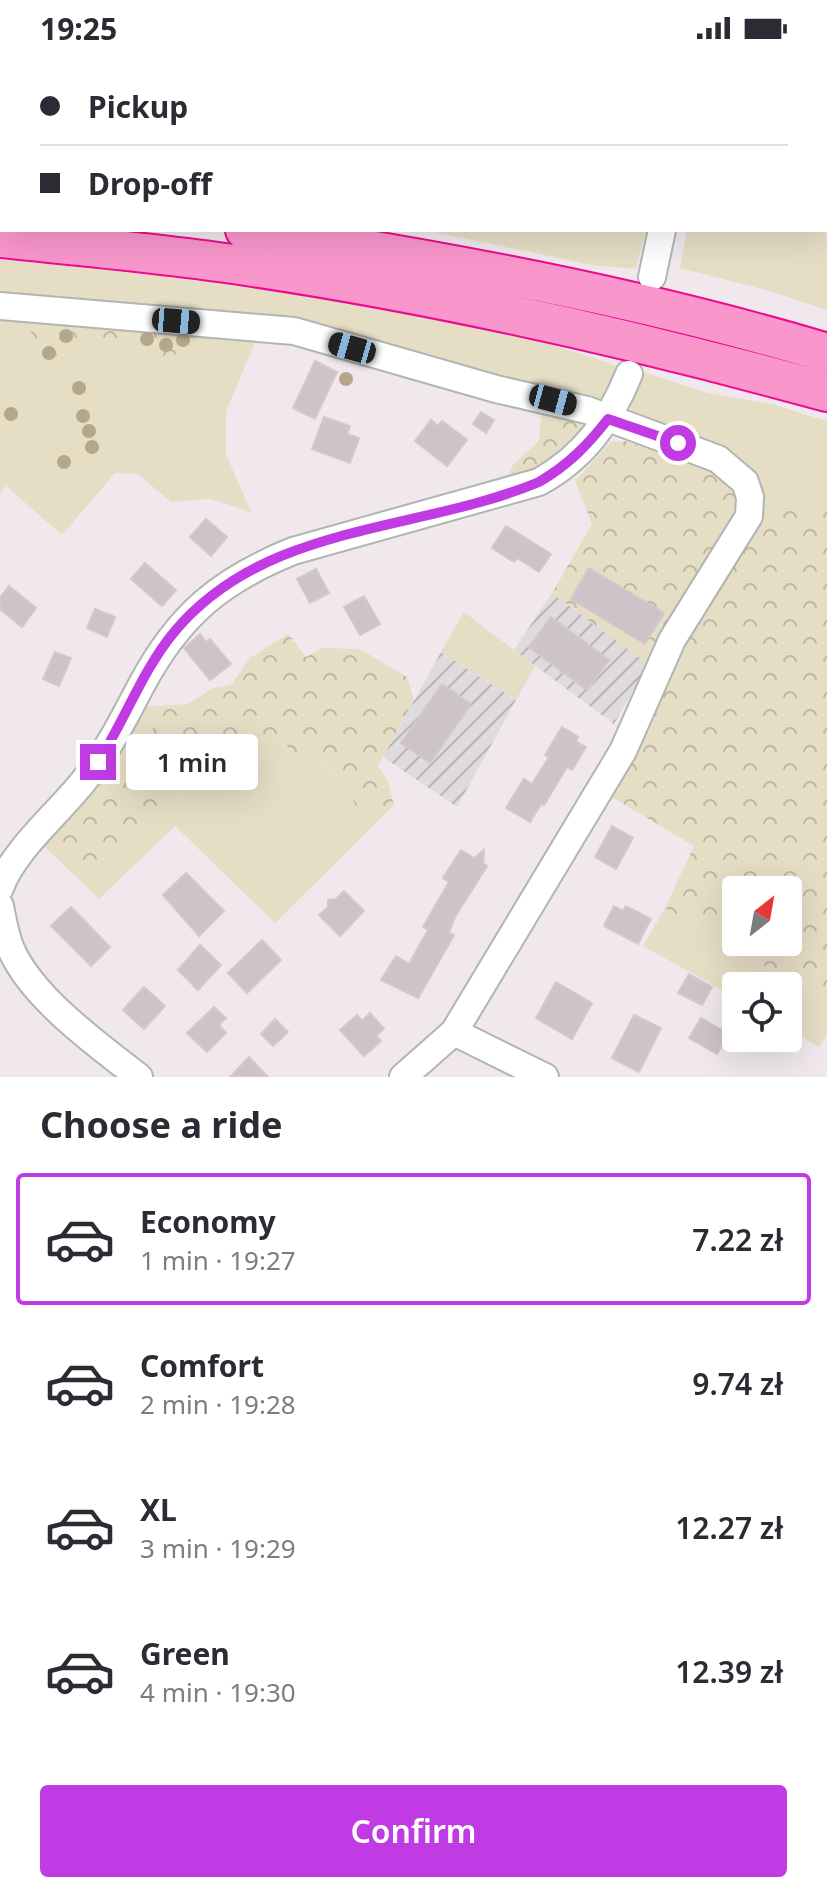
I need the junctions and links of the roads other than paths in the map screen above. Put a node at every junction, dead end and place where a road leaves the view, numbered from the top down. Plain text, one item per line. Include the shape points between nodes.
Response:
1 (257, 232) edge
2 (662, 232) edge
3 (0, 238) edge
4 (652, 277) dead end
5 (0, 306) edge
6 (827, 353) edge
7 (629, 374) dead end
8 (827, 392) edge
9 (608, 419) junction
10 (0, 888) edge
11 (0, 906) edge
12 (454, 1032) junction
13 (139, 1077) edge
14 (403, 1077) edge
15 (545, 1077) edge

1 - 6 highway via 591,293
2 - 4 street
3 - 8 highway via 251,267 436,298 700,357
5 - 9 street via 294,331
7 - 9 street
9 - 10 street via 577,456 539,482 293,551 241,574 208,597 172,634 98,762 14,860
9 - 12 street via 718,459 745,482 749,516 672,640 623,751
11 - 13 street via 19,965 65,1017
12 - 14 street
12 - 15 street

